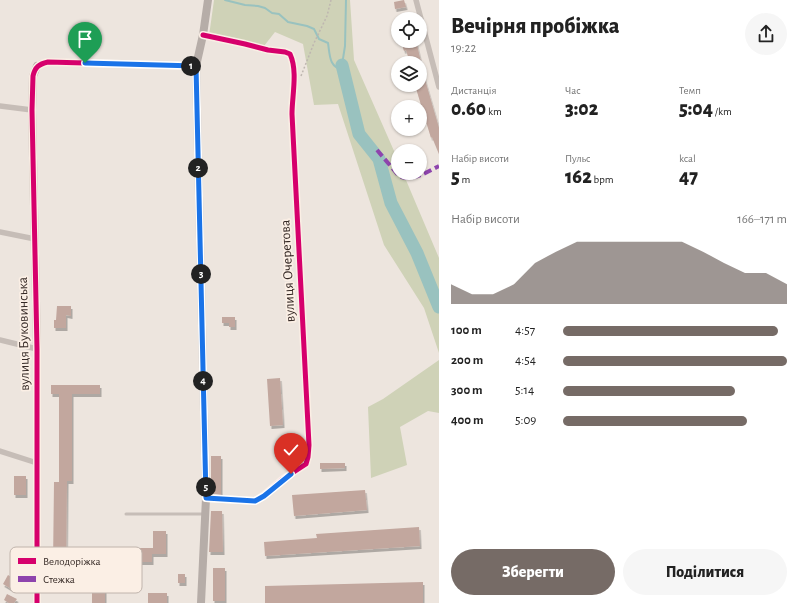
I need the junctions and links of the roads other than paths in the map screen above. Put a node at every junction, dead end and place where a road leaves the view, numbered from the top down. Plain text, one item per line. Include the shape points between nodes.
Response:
1 (416, 0) edge
2 (208, 1) edge
3 (203, 35) junction
4 (37, 66) joint
5 (196, 66) junction
6 (439, 87) edge
7 (0, 106) edge
8 (32, 110) junction
9 (0, 232) edge
10 (35, 239) junction
11 (0, 340) edge
12 (36, 349) junction
13 (0, 451) edge
14 (37, 463) junction
15 (206, 498) junction
16 (126, 514) dead end
17 (205, 514) junction
18 (36, 547) edge
19 (36, 593) edge
20 (36, 603) edge
21 (201, 603) edge

1 - 6 street
2 - 3 street
3 - 5 street
3 - 15 street, вулиця Очеретова via 285,52 290,54 292,60 292,114 309,445 306,464 255,501
4 - 5 street via 48,62
4 - 8 street, вулиця Буковинська via 33,76
5 - 15 street
7 - 8 street
8 - 10 street, вулиця Буковинська
9 - 10 street
10 - 12 street, вулиця Буковинська
11 - 12 street
12 - 14 street, вулиця Буковинська
13 - 14 street
14 - 18 street, вулиця Буковинська
15 - 17 street
16 - 17 lane
17 - 21 street
19 - 20 street, вулиця Буковинська

